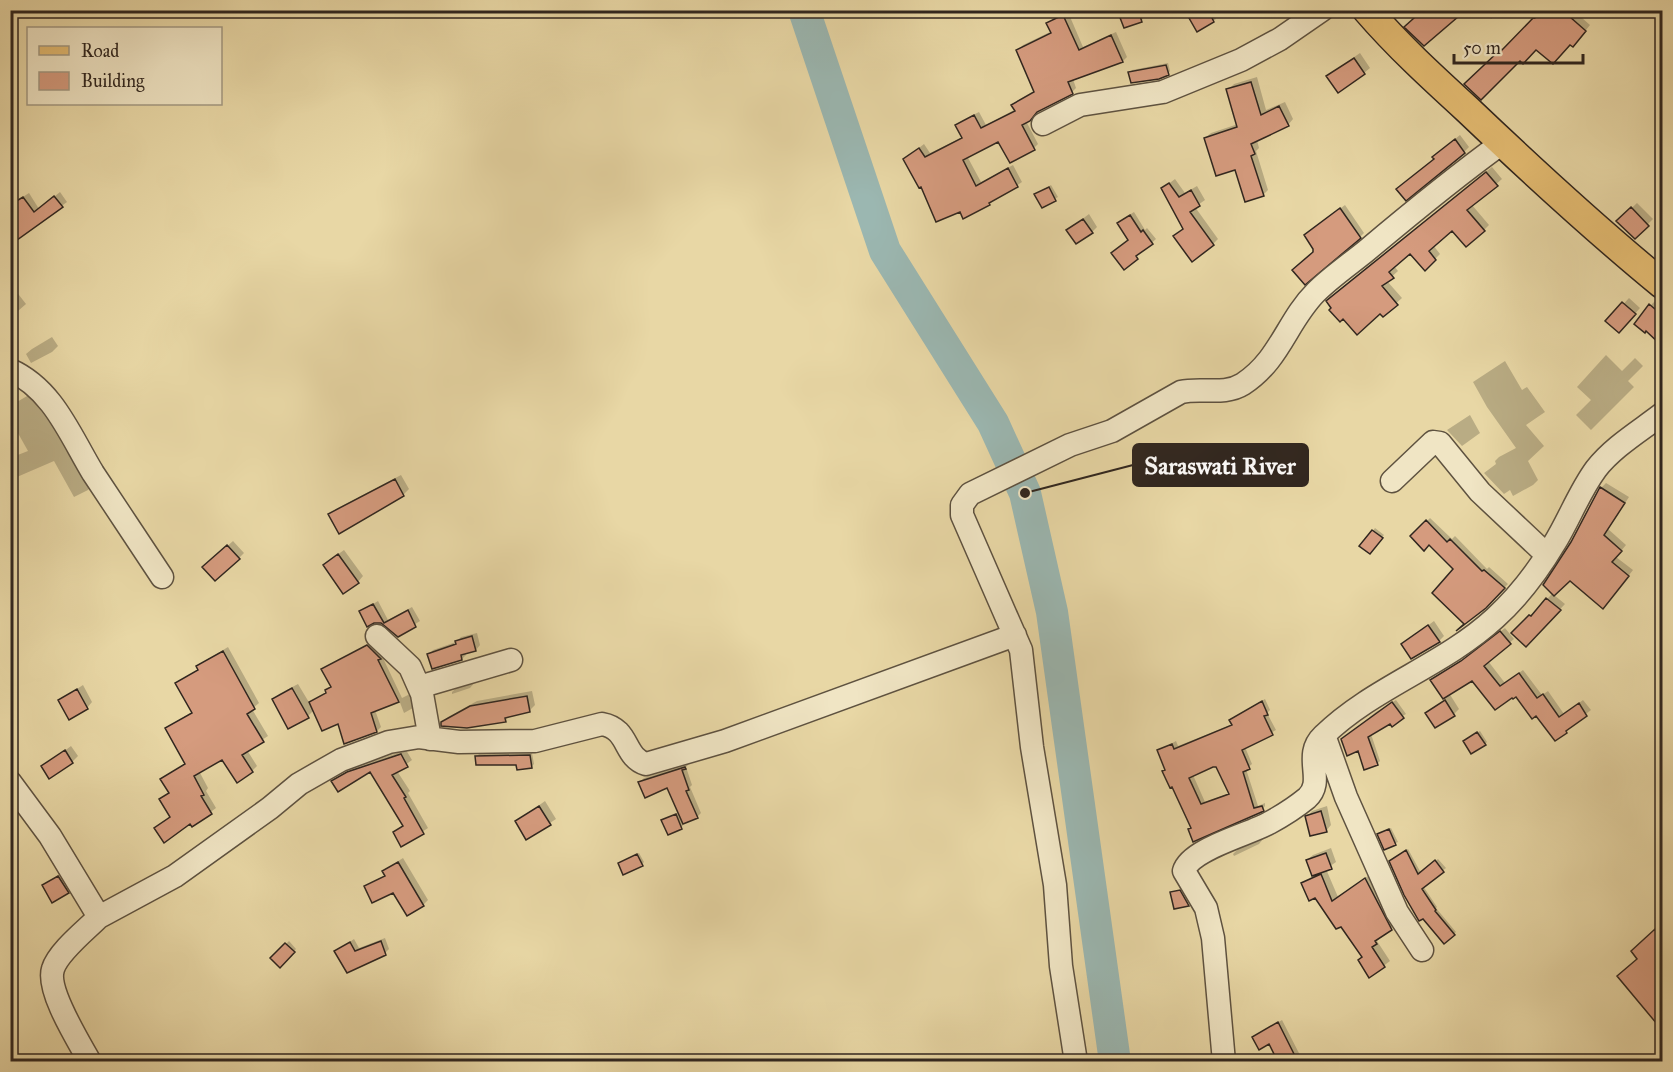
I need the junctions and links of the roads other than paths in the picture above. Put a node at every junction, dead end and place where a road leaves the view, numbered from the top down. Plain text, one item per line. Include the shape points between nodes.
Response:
1 (1322, 10) edge
2 (1367, 10) edge
3 (1043, 124) dead end
4 (1502, 143) junction
5 (1662, 284) edge
6 (10, 370) edge
7 (1662, 414) edge
8 (1392, 481) dead end
9 (1547, 555) junction
10 (162, 577) dead end
11 (1015, 635) junction
12 (377, 636) dead end
13 (511, 660) dead end
14 (419, 687) junction
15 (1324, 735) junction
16 (430, 739) junction
17 (10, 782) edge
18 (99, 917) junction
19 (1422, 950) dead end
20 (90, 1062) edge
21 (1076, 1062) edge
22 (1224, 1062) edge

1 - 3 street via 1241,60 1163,92 1080,105
2 - 4 main road
4 - 5 main road
4 - 11 street via 1317,291 1295,318 1271,359 1242,384 1229,390 1180,392 1112,431 1070,445 970,494 962,505 962,515
6 - 10 street via 39,389 54,408
7 - 9 street via 1597,468
8 - 9 street via 1436,441 1480,492
9 - 15 street via 1495,618 1461,646 1350,712
11 - 16 street via 725,741 646,764 633,756 619,731 602,723 536,741
11 - 21 street via 1021,650 1032,747 1055,885 1061,966
12 - 14 street via 410,667
13 - 14 street
14 - 16 street
15 - 19 street via 1382,878
15 - 22 street via 1313,752 1315,779 1306,798 1268,824 1208,850 1184,871 1206,908 1213,938
16 - 18 street via 389,742 341,760 299,784 175,876
17 - 18 street via 50,836
18 - 20 street via 62,955 53,968 51,981 71,1030

